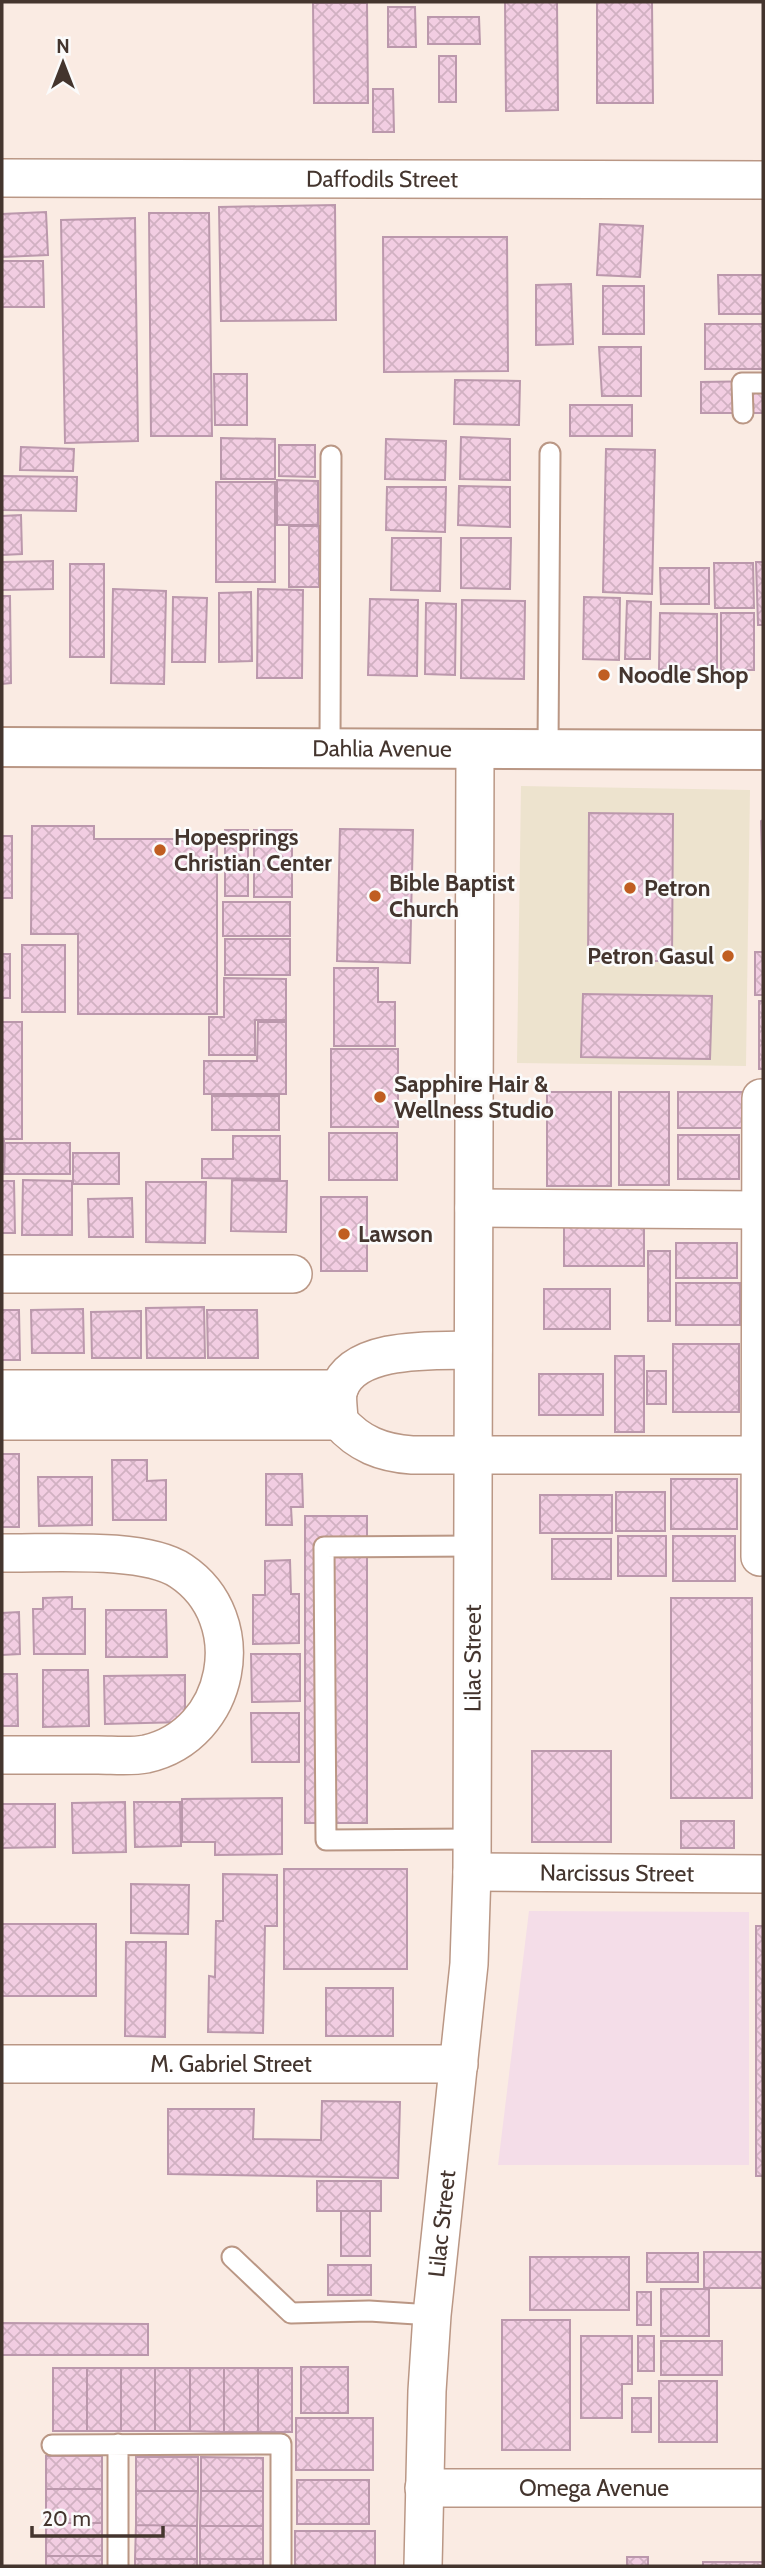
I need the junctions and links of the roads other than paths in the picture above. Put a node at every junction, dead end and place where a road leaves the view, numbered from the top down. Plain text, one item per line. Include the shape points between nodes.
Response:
1 (2, 178) edge
2 (763, 180) edge
3 (763, 383) edge
4 (743, 413) dead end
5 (550, 453) dead end
6 (331, 456) dead end
7 (2, 747) edge
8 (330, 748) junction
9 (475, 749) junction
10 (548, 749) junction
11 (763, 750) edge
12 (761, 1098) dead end
13 (474, 1208) junction
14 (761, 1210) junction
15 (2, 1274) edge
16 (293, 1274) dead end
17 (473, 1350) junction
18 (2, 1389) edge
19 (235, 1405) junction
20 (338, 1405) junction
21 (2, 1421) edge
22 (473, 1455) junction
23 (760, 1455) junction
24 (473, 1546) junction
25 (2, 1553) edge
26 (760, 1557) dead end
27 (2, 1755) edge
28 (472, 1856) junction
29 (763, 1874) edge
30 (2, 2064) edge
31 (459, 2064) junction
32 (232, 2257) dead end
33 (432, 2315) junction
34 (118, 2444) junction
35 (52, 2445) dead end
36 (424, 2488) junction
37 (763, 2488) edge
38 (118, 2566) edge
39 (281, 2566) edge
40 (422, 2566) edge

1 - 2 street, Daffodils Street
3 - 4 lane via 742,383
5 - 10 lane
6 - 8 lane
7 - 8 street, Dahlia Avenue
8 - 9 street, Dahlia Avenue
9 - 10 street, Dahlia Avenue
9 - 13 street, Lilac Street
10 - 11 street, Dahlia Avenue
12 - 14 street
13 - 14 street
13 - 17 street, Lilac Street
14 - 23 street
15 - 16 street
17 - 20 street via 407,1351 366,1362 348,1374
17 - 22 street, Lilac Street
18 - 19 street
19 - 20 street
19 - 21 street
20 - 22 street via 352,1436 370,1447 395,1454
22 - 23 street
22 - 24 street, Lilac Street
23 - 26 street
24 - 28 street, Lilac Street
24 - 28 lane via 324,1546 326,1840
25 - 27 street via 150,1558 180,1571 205,1594 221,1624 226,1657 219,1689 203,1718 177,1740 146,1754
28 - 29 street, Narcissus Street
28 - 31 street, Lilac Street via 469,1964
30 - 31 street, M. Gabriel Street
31 - 33 street, Lilac Street
32 - 33 lane via 291,2313
33 - 36 street, Lilac Street
34 - 35 lane
34 - 38 lane
34 - 39 lane via 281,2444
36 - 37 street, Omega Avenue
36 - 40 street, Lilac Street

